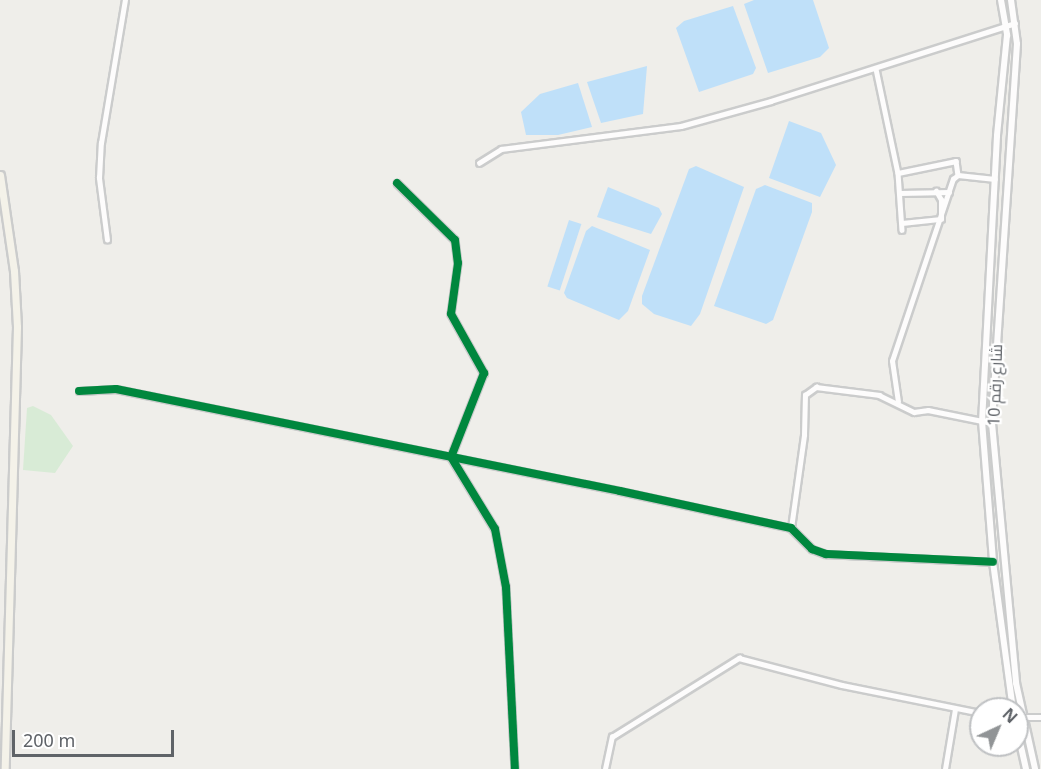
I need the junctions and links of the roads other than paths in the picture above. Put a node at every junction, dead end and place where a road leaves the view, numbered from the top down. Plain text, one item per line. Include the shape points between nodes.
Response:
1 (125, 0) edge
2 (1001, 0) edge
3 (1011, 0) edge
4 (1015, 23) junction
5 (1007, 25) junction
6 (876, 69) junction
7 (479, 163) dead end
8 (898, 173) junction
9 (0, 175) edge
10 (958, 175) junction
11 (995, 179) junction
12 (397, 183) dead end
13 (936, 191) junction
14 (949, 192) junction
15 (900, 193) junction
16 (941, 219) junction
17 (902, 223) junction
18 (902, 230) dead end
19 (107, 240) dead end
20 (79, 391) dead end
21 (898, 402) junction
22 (982, 421) junction
23 (992, 423) junction
24 (451, 457) junction
25 (791, 528) junction
26 (993, 562) junction
27 (1011, 697) edge
28 (1018, 697) edge
29 (955, 709) junction
30 (969, 711) edge
31 (1029, 748) edge
32 (5, 769) edge
33 (515, 769) edge
34 (605, 769) edge
35 (945, 769) edge
36 (1035, 769) edge

1 - 19 street via 101,143 99,178
2 - 5 main road, شارع رقم 10
3 - 4 main road, شارع رقم 10
4 - 5 street
4 - 23 main road, شارع رقم 10
5 - 6 street
5 - 11 main road, شارع رقم 10
6 - 7 street via 681,126 501,149
6 - 8 street
8 - 10 street via 956,161
8 - 15 street
9 - 32 main road via 14,271 17,327
10 - 11 street
10 - 14 street
11 - 22 main road, شارع رقم 10
12 - 24 street via 456,240 458,263 451,314 484,373
13 - 14 street
13 - 15 street
13 - 16 street via 941,200
14 - 16 street
15 - 17 street
16 - 17 street
16 - 21 street via 892,361
17 - 18 street
20 - 24 street via 116,389
21 - 22 street via 914,411 928,410
21 - 25 street via 879,395 826,388 809,390 805,395 804,435
22 - 23 street
22 - 26 main road, شارع رقم 10
23 - 28 main road, شارع رقم 10
24 - 25 street
24 - 33 street via 495,529 506,587
25 - 26 street via 812,549 826,554
26 - 27 main road, شارع رقم 10
29 - 30 street
29 - 34 street via 739,658 612,737
29 - 35 street
31 - 36 main road, شارع رقم 10

